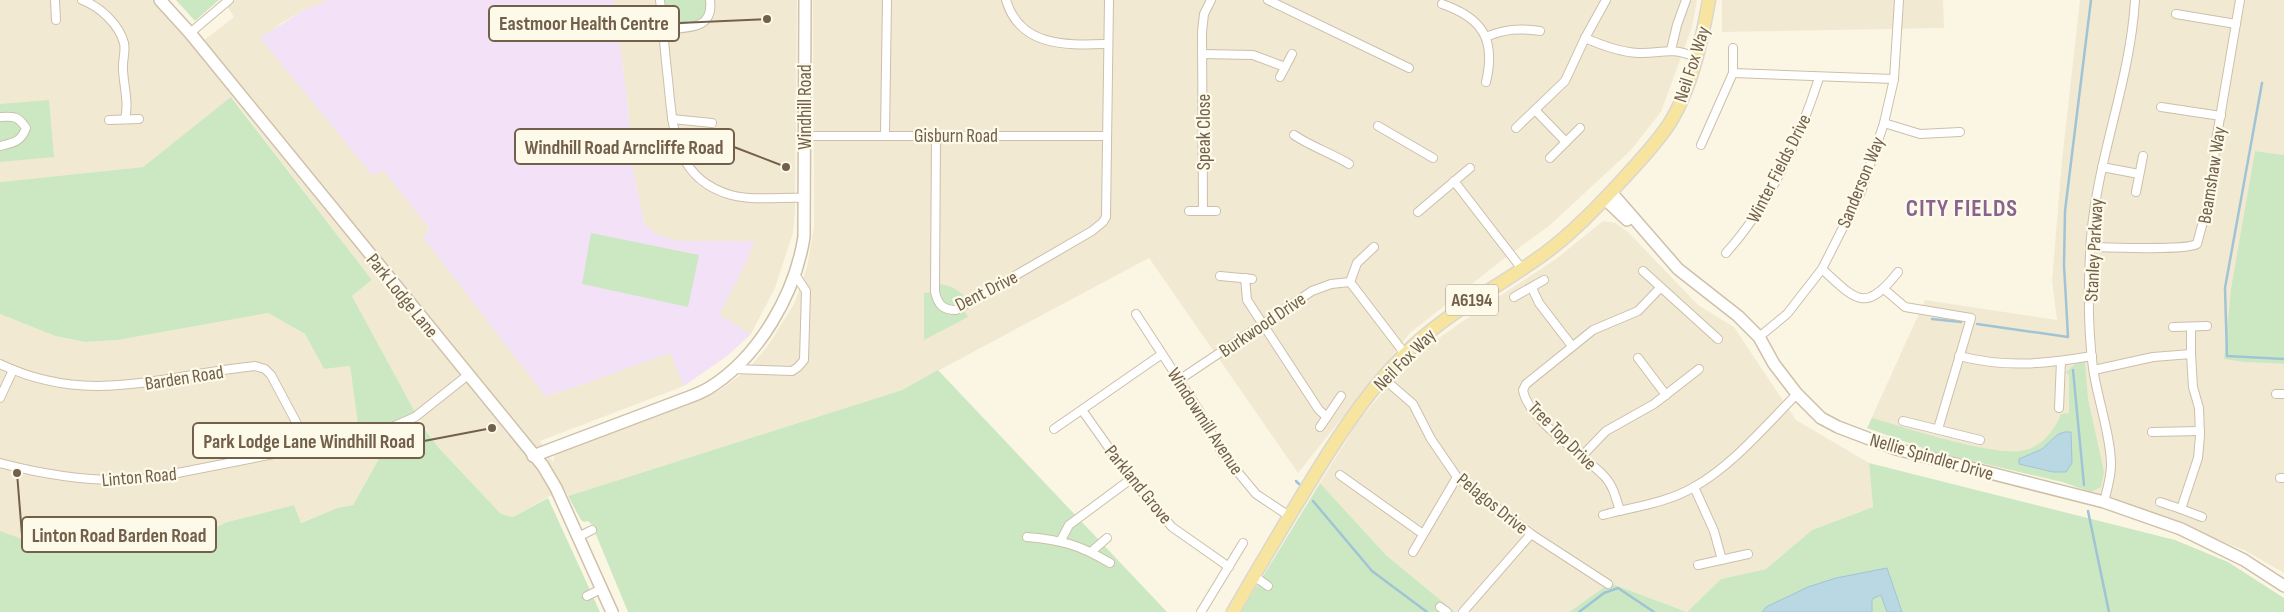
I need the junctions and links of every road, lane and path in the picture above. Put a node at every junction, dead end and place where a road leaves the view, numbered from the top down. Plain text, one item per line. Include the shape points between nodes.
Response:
1 (55, 0) edge
2 (82, 0) edge
3 (160, 0) edge
4 (230, 0) edge
5 (660, 0) edge
6 (710, 0) edge
7 (805, 0) edge
8 (887, 0) edge
9 (1006, 0) edge
10 (1109, 0) edge
11 (1212, 0) edge
12 (1268, 0) edge
13 (1606, 0) edge
14 (1686, 0) edge
15 (1709, 0) edge
16 (1899, 0) edge
17 (2135, 0) edge
18 (2240, 0) edge
19 (1442, 4) dead end
20 (2176, 14) dead end
21 (56, 20) dead end
22 (2236, 24) junction
23 (663, 30) junction
24 (1540, 31) dead end
25 (190, 33) junction
26 (1486, 38) junction
27 (1585, 38) junction
28 (1108, 44) junction
29 (1733, 48) dead end
30 (1671, 50) junction
31 (1202, 54) junction
32 (1292, 54) dead end
33 (1695, 58) junction
34 (1286, 67) junction
35 (1409, 68) dead end
36 (1733, 73) junction
37 (1280, 77) dead end
38 (1820, 78) junction
39 (1894, 79) junction
40 (1486, 82) dead end
41 (2161, 107) dead end
42 (1536, 110) junction
43 (2220, 116) junction
44 (0, 117) edge
45 (124, 119) junction
46 (140, 119) dead end
47 (672, 119) junction
48 (109, 120) dead end
49 (712, 123) dead end
50 (1884, 123) junction
51 (1378, 126) dead end
52 (1516, 128) dead end
53 (1580, 128) dead end
54 (1960, 132) dead end
55 (885, 134) junction
56 (936, 135) junction
57 (1294, 135) dead end
58 (804, 136) junction
59 (1107, 136) junction
60 (1566, 142) junction
61 (1701, 145) dead end
62 (0, 146) edge
63 (2143, 156) dead end
64 (1433, 158) dead end
65 (1550, 158) dead end
66 (1349, 164) dead end
67 (2102, 167) junction
68 (1470, 168) dead end
69 (2139, 174) junction
70 (1454, 182) junction
71 (2136, 192) dead end
72 (1608, 195) junction
73 (804, 198) junction
74 (1203, 210) junction
75 (1188, 211) dead end
76 (1216, 211) dead end
77 (1418, 212) dead end
78 (1374, 247) dead end
79 (2090, 247) junction
80 (1726, 253) dead end
81 (1522, 269) junction
82 (1822, 269) junction
83 (1642, 271) dead end
84 (1898, 272) dead end
85 (794, 273) junction
86 (1220, 276) dead end
87 (1544, 280) dead end
88 (1350, 282) junction
89 (1532, 288) junction
90 (1660, 288) junction
91 (1884, 289) junction
92 (1514, 296) dead end
93 (1136, 314) dead end
94 (1262, 324) junction
95 (2207, 326) dead end
96 (2173, 327) dead end
97 (2191, 327) junction
98 (1759, 337) junction
99 (1718, 339) dead end
100 (1572, 346) junction
101 (1162, 354) junction
102 (1405, 354) junction
103 (2191, 354) junction
104 (1960, 356) junction
105 (2092, 356) junction
106 (1638, 358) dead end
107 (2062, 361) junction
108 (0, 364) edge
109 (733, 369) junction
110 (1699, 369) dead end
111 (13, 370) junction
112 (2094, 370) junction
113 (468, 375) junction
114 (1383, 378) junction
115 (1179, 380) junction
116 (1797, 394) junction
117 (1666, 395) junction
118 (1341, 396) dead end
119 (0, 398) edge
120 (2058, 408) dead end
121 (1082, 410) junction
122 (1327, 417) junction
123 (1903, 421) dead end
124 (1320, 427) dead end
125 (1054, 429) dead end
126 (1938, 429) junction
127 (2200, 431) junction
128 (2152, 432) dead end
129 (1980, 440) dead end
130 (310, 448) junction
131 (533, 456) junction
132 (1581, 457) junction
133 (0, 463) edge
134 (1340, 475) dead end
135 (1457, 477) junction
136 (1131, 479) junction
137 (1694, 487) junction
138 (2104, 502) junction
139 (2160, 502) dead end
140 (2181, 509) junction
141 (1620, 511) junction
142 (1602, 515) dead end
143 (1289, 516) junction
144 (2202, 517) dead end
145 (592, 530) dead end
146 (1422, 534) junction
147 (1530, 534) junction
148 (578, 537) junction
149 (1027, 537) dead end
150 (1106, 538) dead end
151 (1061, 540) junction
152 (1243, 543) dead end
153 (1091, 552) junction
154 (1413, 552) dead end
155 (1748, 554) dead end
156 (1722, 560) junction
157 (1110, 564) dead end
158 (1698, 565) dead end
159 (1229, 567) junction
160 (1254, 576) junction
161 (1608, 584) dead end
162 (1268, 586) dead end
163 (2284, 586) edge
164 (601, 589) junction
165 (587, 596) dead end
166 (1440, 607) dead end
167 (612, 612) edge
168 (1201, 612) edge
169 (1233, 612) edge
170 (1447, 612) edge
171 (1463, 612) edge

1 - 21 street
2 - 45 street via 106,15 124,43 123,69 128,108
3 - 25 street, Park Lodge Lane
4 - 25 street
5 - 23 street
6 - 23 street via 710,15 705,22
7 - 58 street, Windhill Road
8 - 55 street
9 - 28 street via 1012,14 1026,30 1045,41 1067,45
10 - 28 street
11 - 31 street, Speak Close via 1204,14
12 - 35 street
13 - 27 street
14 - 30 street
15 - 33 main road, Neil Fox Way / A6194
16 - 39 street, Sanderson Way
17 - 67 street, Stanley Parkway via 2130,45
18 - 22 street, Beamshaw Way
19 - 26 street via 1470,15
20 - 22 street
22 - 43 street, Beamshaw Way
23 - 47 street
24 - 26 street via 1517,28
25 - 113 street, Park Lodge Lane
26 - 40 street via 1490,50
27 - 30 street via 1638,53
27 - 42 street via 1565,81
28 - 59 street
29 - 36 street
30 - 33 street
31 - 34 street via 1253,55
31 - 74 street, Speak Close
32 - 34 street
33 - 72 main road, Neil Fox Way / A6194 via 1671,120
34 - 37 street
36 - 38 street
36 - 61 street
38 - 39 street
38 - 80 street, Winter Fields Drive via 1807,116 1761,210
39 - 50 street, Sanderson Way
41 - 43 street
42 - 52 street
42 - 60 street
43 - 79 street, Beamshaw Way via 2212,188 2197,244
44 - 62 street via 20,118 26,128 17,142
45 - 46 street
45 - 48 street
47 - 49 street
47 - 73 street via 681,154 688,167 706,184 741,197
50 - 54 street via 1920,134
50 - 82 street, Sanderson Way via 1861,192
51 - 64 street
53 - 60 street
55 - 56 street, Gisburn Road
55 - 58 street, Gisburn Road
56 - 59 street, Gisburn Road
56 - 59 street, Dent Drive via 934,284 937,301 947,310 962,306 1103,222 1108,212
57 - 66 street
58 - 73 street, Windhill Road
60 - 65 street
63 - 69 street
67 - 69 street
67 - 79 street, Stanley Parkway via 2095,194
68 - 70 street
69 - 71 street
70 - 77 street
70 - 81 street
72 - 81 main road, Neil Fox Way / A6194 via 1546,252
72 - 98 street, Nellie Spindler Drive via 1678,270 1738,316
73 - 85 street, Windhill Road via 804,237
74 - 75 street
74 - 76 street
78 - 88 street via 1357,263
79 - 105 street, Stanley Parkway
81 - 102 main road, Neil Fox Way / A6194 via 1450,314
82 - 91 street via 1858,298 1872,298
82 - 98 street, Sanderson Way via 1787,314
83 - 90 street
84 - 91 street
85 - 109 street, Windhill Road via 786,297 761,336
85 - 109 street via 806,291 804,360 792,371
86 - 94 street via 1249,279 1246,298
87 - 89 street
88 - 94 street, Burkwood Drive via 1312,290
88 - 102 street
89 - 92 street
89 - 100 street via 1539,303
90 - 99 street
90 - 100 street via 1638,311 1593,330
91 - 104 street via 1904,307 1971,318
93 - 101 street, Windowmill Avenue
94 - 115 street, Burkwood Drive
94 - 122 street via 1319,410
95 - 97 street
96 - 97 street
97 - 103 street
98 - 116 street, Nellie Spindler Drive
100 - 132 street, Tree Top Drive via 1526,384 1524,390 1529,406
101 - 115 street, Windowmill Avenue
101 - 121 street
102 - 114 main road, Neil Fox Way / A6194
103 - 112 street via 2153,357
103 - 127 street
104 - 107 street via 2001,365
104 - 126 street
105 - 107 street
105 - 112 street, Stanley Parkway
106 - 117 street
107 - 120 street
108 - 111 street, Barden Road
109 - 131 street, Windhill Road via 708,388 684,399
110 - 117 street
111 - 119 street
111 - 130 street, Barden Road via 69,384 122,387 255,366 271,375
112 - 138 street, Stanley Parkway via 2111,462
113 - 130 street, Linton Road via 415,417 398,426
113 - 131 street, Park Lodge Lane
114 - 135 street, Pelagos Drive via 1413,404 1431,439
114 - 143 main road, Neil Fox Way / A6194 via 1350,419
115 - 143 street, Windowmill Avenue via 1222,453 1256,494
116 - 137 street via 1731,459
116 - 138 street, Nellie Spindler Drive via 1822,418 1896,449
117 - 132 street via 1606,431
118 - 122 street
121 - 125 street
121 - 136 street, Parkland Grove
122 - 124 street
123 - 126 street
126 - 129 street
127 - 128 street
127 - 140 street via 2198,458
130 - 133 street, Linton Road via 128,481 81,479
131 - 148 street, Park Lodge Lane via 548,474
132 - 141 street, Tree Top Drive via 1613,488
134 - 146 street
135 - 146 street
135 - 147 street, Pelagos Drive
136 - 151 street via 1069,525
136 - 159 street, Parkland Grove via 1172,527
137 - 141 street via 1674,497
137 - 156 street via 1714,531
138 - 163 street, Nellie Spindler Drive via 2181,529 2244,560
139 - 140 street
140 - 144 street
141 - 142 street
143 - 160 main road, Neil Fox Way / A6194
145 - 148 street
146 - 154 street
147 - 161 street, Pelagos Drive
147 - 171 street
148 - 164 street, Park Lodge Lane
149 - 151 street
150 - 153 street
151 - 153 street
152 - 159 street
153 - 157 street
155 - 156 street
156 - 158 street
159 - 168 street
160 - 162 street
160 - 169 main road, Neil Fox Way / A6194
164 - 165 street
164 - 167 street, Park Lodge Lane
166 - 170 street

